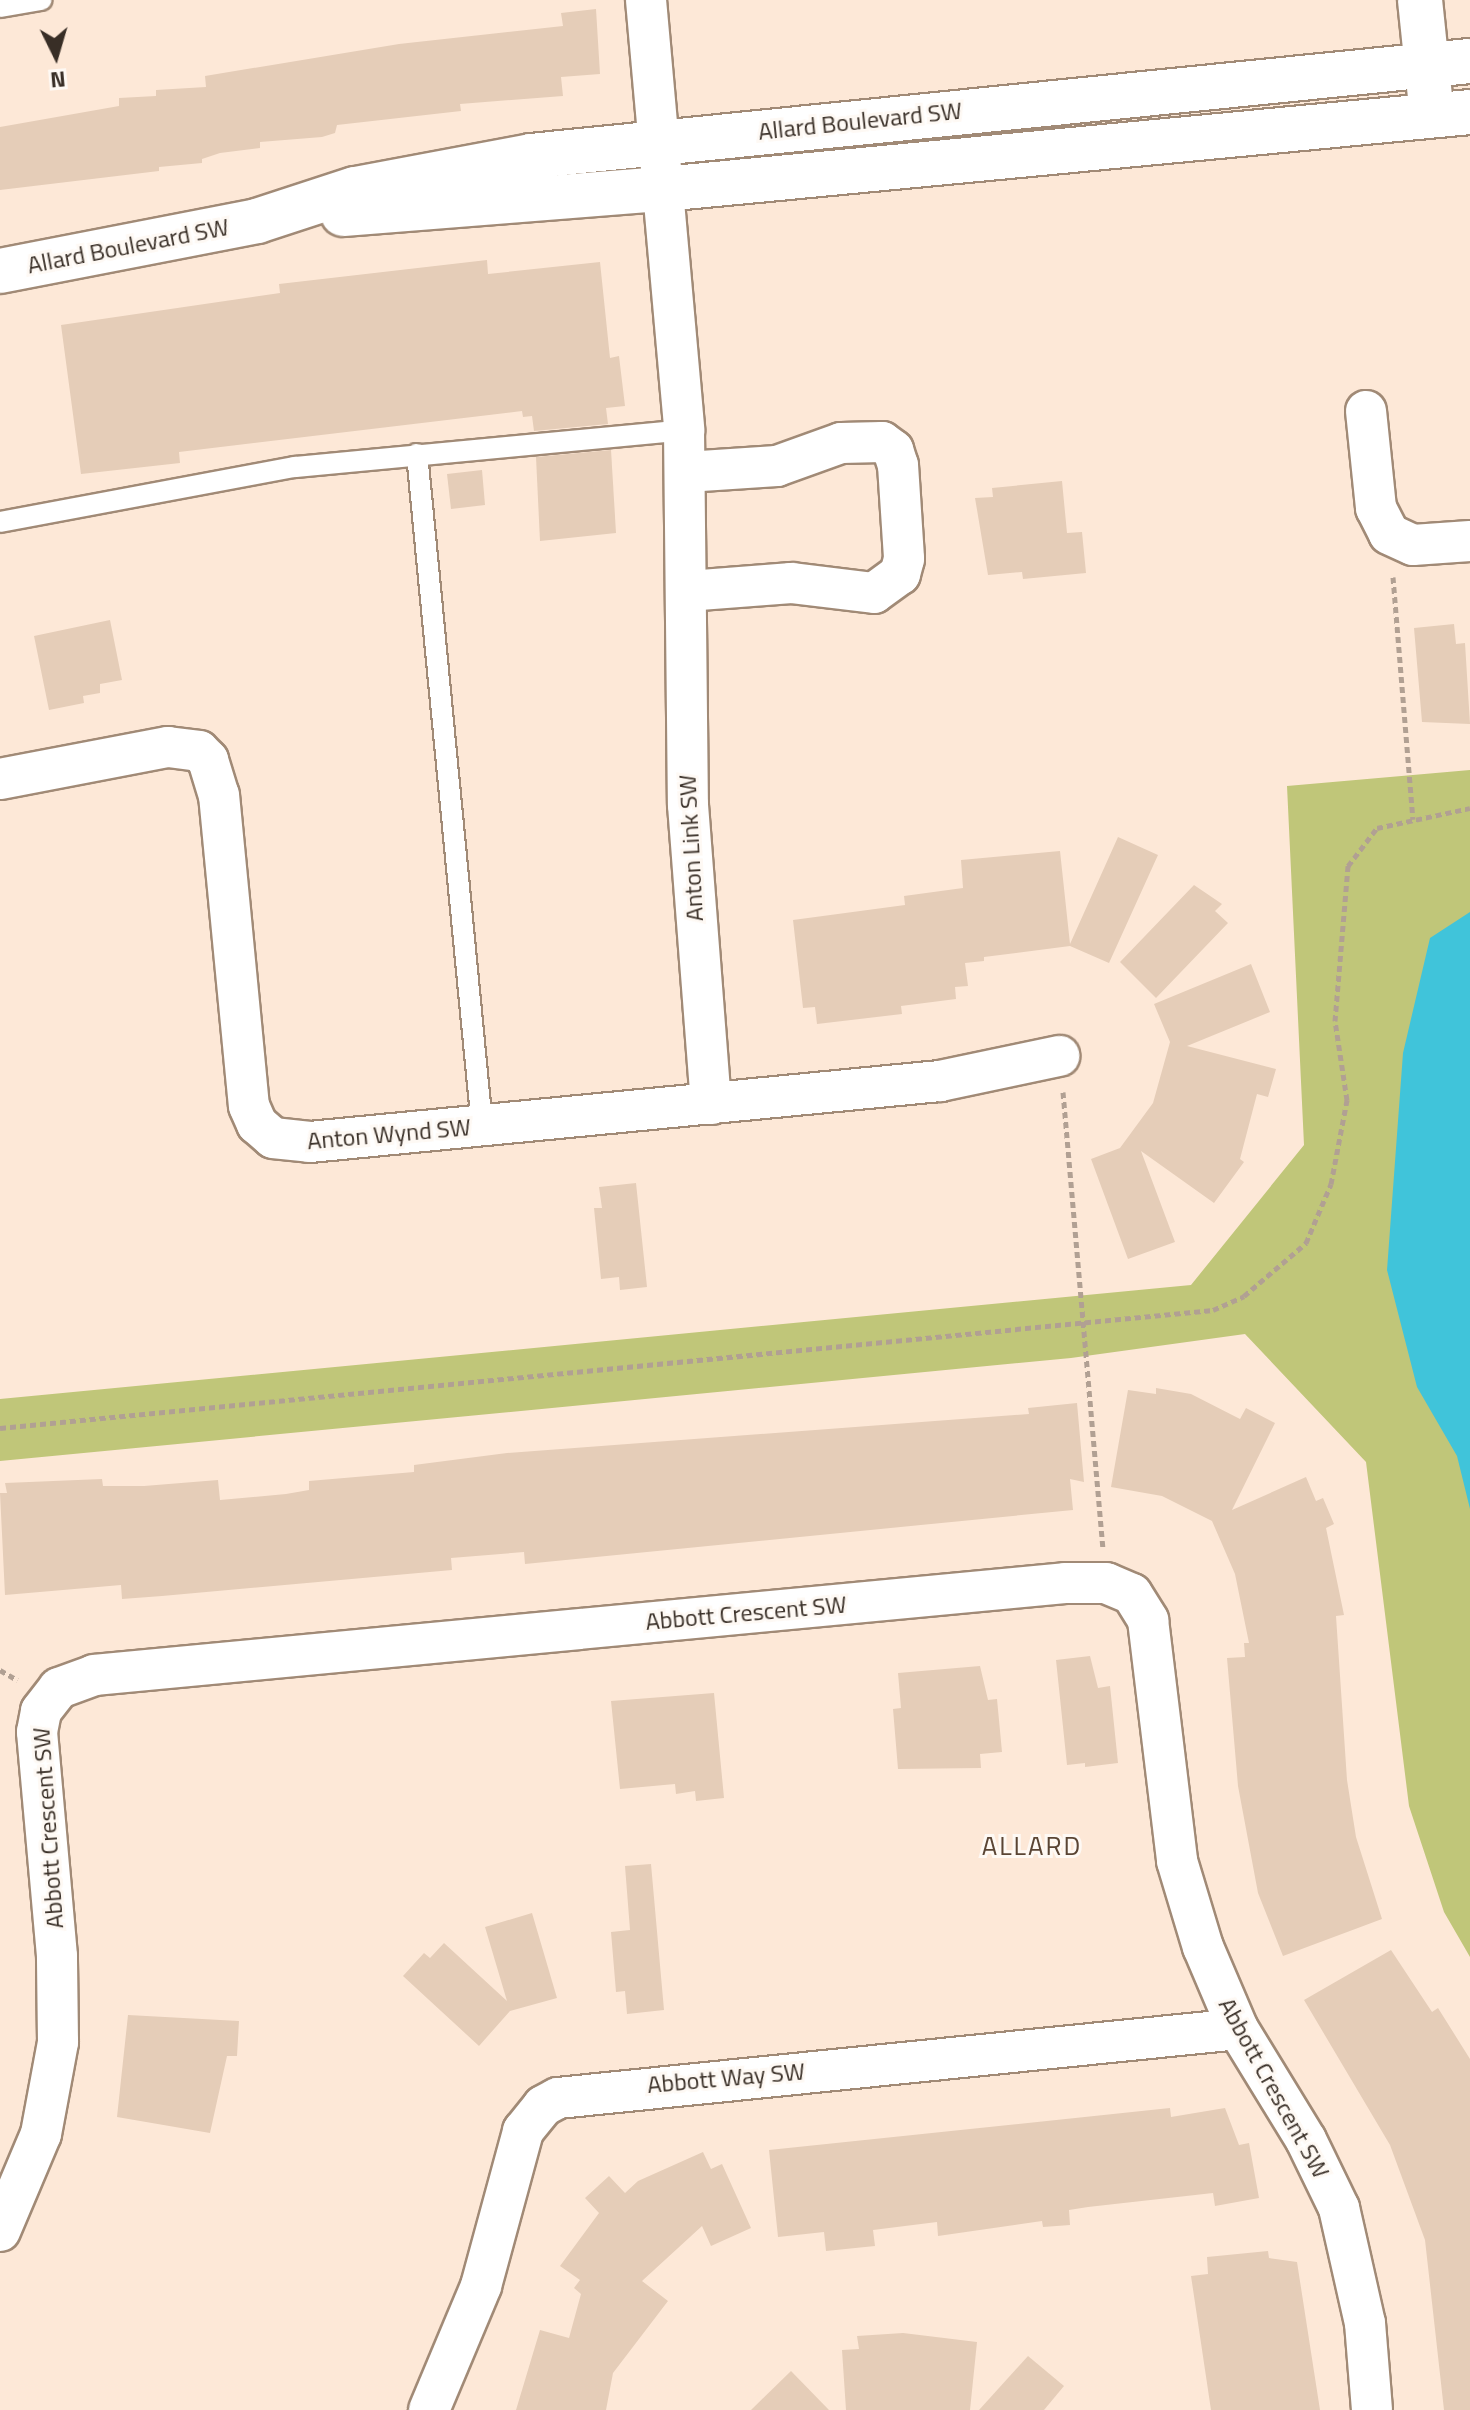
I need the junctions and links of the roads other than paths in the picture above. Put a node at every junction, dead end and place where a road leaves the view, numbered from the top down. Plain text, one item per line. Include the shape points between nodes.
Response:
1 (41, 0) edge
2 (646, 0) edge
3 (1420, 0) edge
4 (0, 7) edge
5 (1470, 61) edge
6 (1426, 67) junction
7 (1451, 113) edge
8 (658, 141) junction
9 (663, 189) junction
10 (257, 221) junction
11 (0, 271) edge
12 (1366, 411) dead end
13 (684, 430) junction
14 (417, 454) junction
15 (686, 472) junction
16 (0, 522) edge
17 (1470, 541) edge
18 (686, 591) junction
19 (0, 779) edge
20 (1059, 1056) road end
21 (711, 1104) junction
22 (482, 1125) junction
23 (1238, 2029) junction
24 (0, 2231) edge
25 (429, 2410) edge
26 (1372, 2410) edge

1 - 4 lane
2 - 8 street, Anton Link SW
3 - 6 street
5 - 6 street, Allard Boulevard SW
6 - 7 street
6 - 8 street, Allard Boulevard SW
7 - 9 street, Allard Boulevard SW
8 - 9 street, Anton Link SW
8 - 10 street, Allard Boulevard SW via 446,169 355,189
9 - 10 street, Allard Boulevard SW
9 - 13 street, Anton Link SW
10 - 11 street, Allard Boulevard SW
12 - 17 street via 1376,508 1389,534 1413,545
13 - 14 lane
13 - 15 street, Anton Link SW
14 - 16 lane via 295,467
14 - 22 lane
15 - 18 street, Anton Link SW
15 - 18 street via 777,466 841,443 882,442 893,450 898,465 904,559 900,574 874,593 791,583
18 - 21 street, Anton Link SW via 688,819
19 - 22 street, Anton Wynd SW via 154,749 199,751 215,774 219,795 247,1088 257,1124 273,1138 310,1142
20 - 21 street, Anton Wynd SW via 940,1081
21 - 22 street, Anton Wynd SW
23 - 24 street, Abbott Crescent SW via 1203,1947 1177,1861 1148,1620 1132,1594 1106,1583 94,1675 59,1688 41,1711 37,1732 57,1956 58,2042 41,2134
23 - 25 street, Abbott Way SW via 558,2098 543,2106 523,2131 481,2286
23 - 26 street, Abbott Crescent SW via 1306,2140 1339,2208 1365,2323

